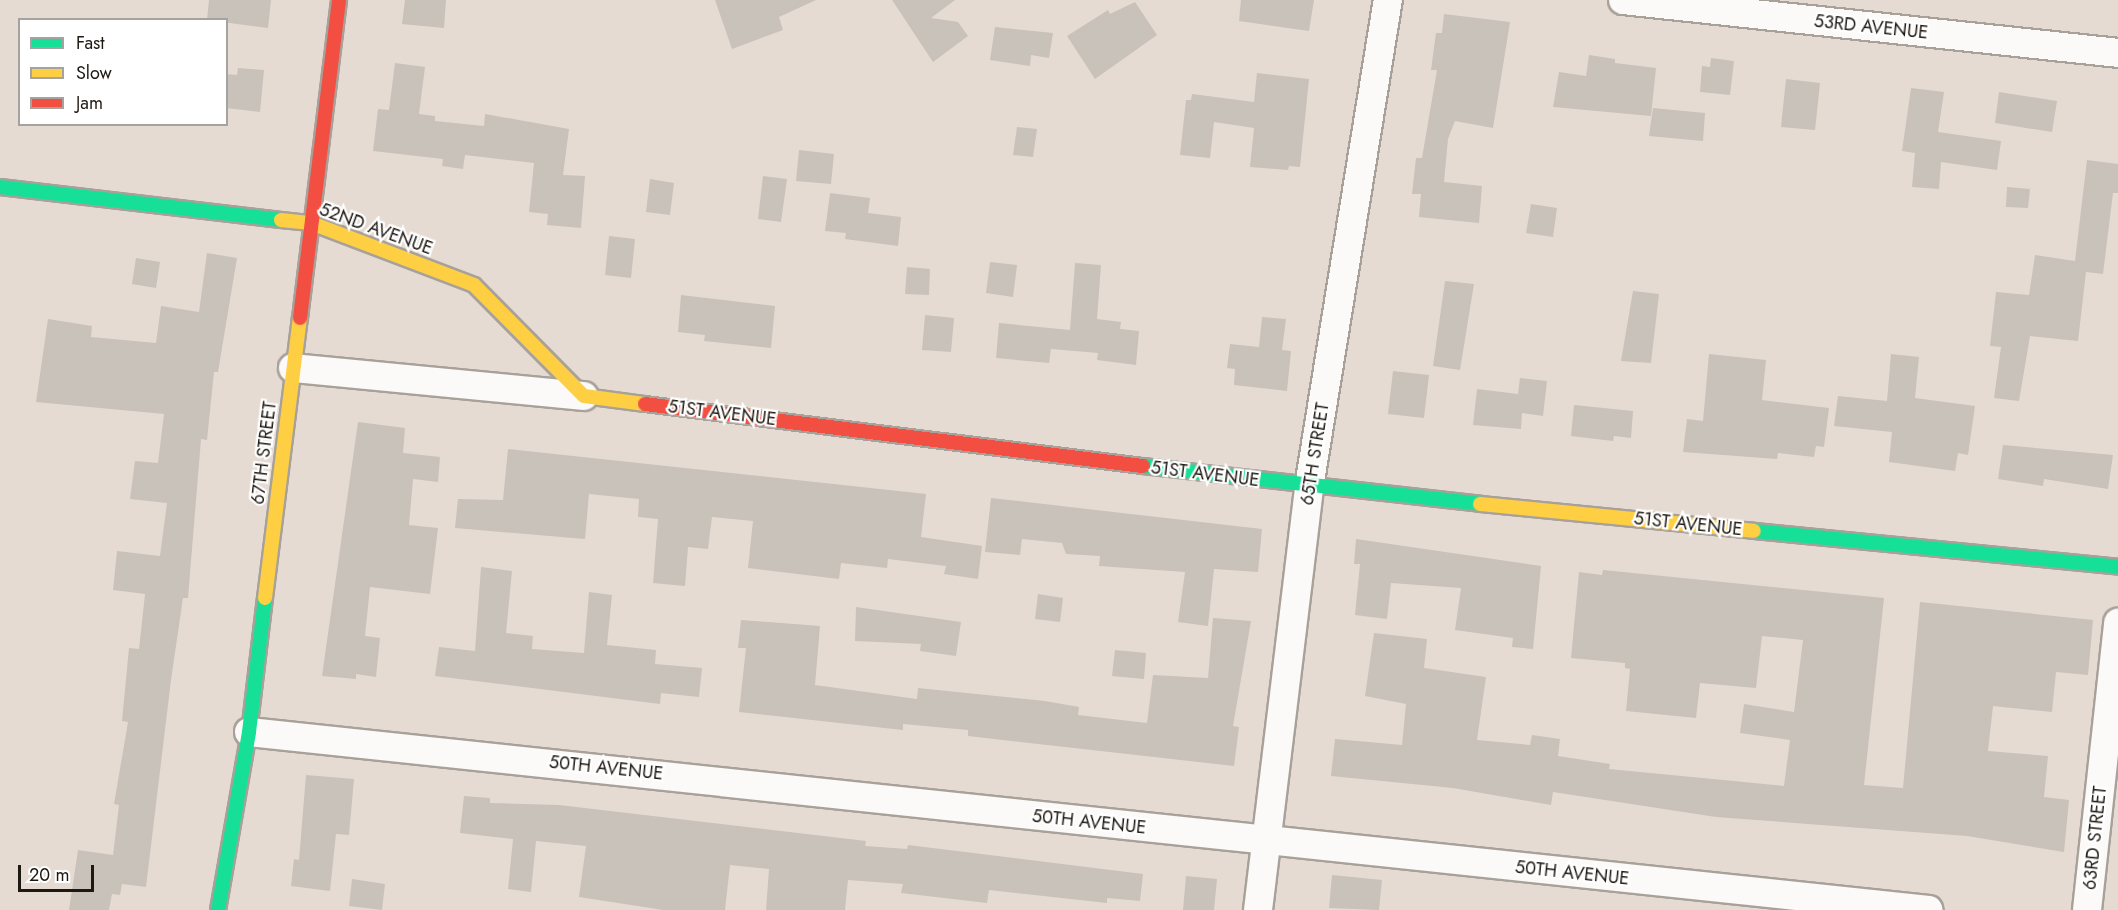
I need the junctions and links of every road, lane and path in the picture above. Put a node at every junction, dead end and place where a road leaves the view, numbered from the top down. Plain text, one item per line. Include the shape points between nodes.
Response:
1 (339, 0) edge
2 (1388, 0) edge
3 (1623, 0) edge
4 (2118, 53) edge
5 (0, 187) edge
6 (310, 223) junction
7 (293, 368) junction
8 (584, 396) junction
9 (1309, 487) junction
10 (2118, 567) edge
11 (2118, 624) edge
12 (249, 732) junction
13 (1264, 842) junction
14 (218, 910) edge
15 (1258, 910) edge
16 (1929, 910) edge
17 (2087, 910) edge

1 - 6 street, 67TH STREET
2 - 9 street, 65TH STREET
3 - 4 street, 53RD AVENUE
5 - 6 street, 52ND AVENUE
6 - 7 street, 67TH STREET
6 - 8 street, 52ND AVENUE via 474,285
7 - 8 street, 51ST AVENUE
7 - 12 street, 67TH STREET
8 - 9 street, 51ST AVENUE
9 - 10 street, 51ST AVENUE
9 - 13 street, 65TH STREET
11 - 17 street, 63RD STREET
12 - 13 street, 50TH AVENUE via 285,732
12 - 14 street, 67TH STREET
13 - 15 street, 65TH STREET
13 - 16 street, 50TH AVENUE

